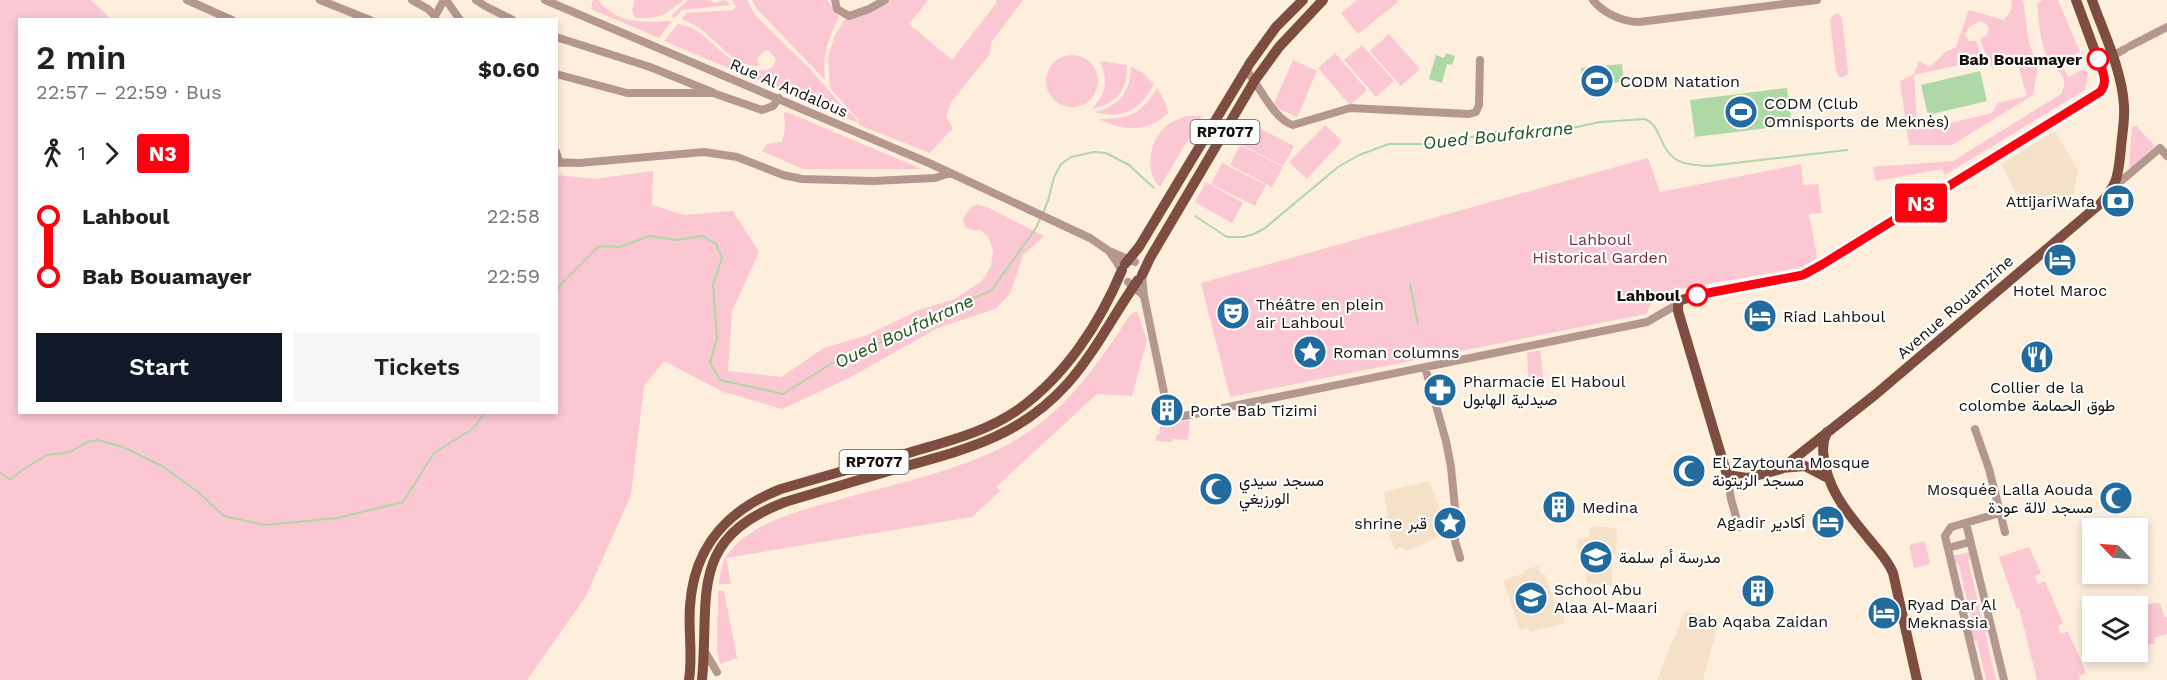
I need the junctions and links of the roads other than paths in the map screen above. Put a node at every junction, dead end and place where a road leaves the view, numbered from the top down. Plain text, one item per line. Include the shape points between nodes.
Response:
1 (186, 0) edge
2 (194, 0) edge
3 (320, 0) edge
4 (412, 0) edge
5 (445, 0) edge
6 (476, 0) edge
7 (545, 0) edge
8 (835, 0) edge
9 (885, 0) edge
10 (1303, 0) edge
11 (1323, 0) edge
12 (1593, 0) edge
13 (1817, 0) edge
14 (2076, 0) edge
15 (2092, 0) edge
16 (201, 6) junction
17 (435, 17) edge
18 (228, 18) edge
19 (365, 18) edge
20 (458, 18) edge
21 (509, 18) edge
22 (2167, 27) edge
23 (558, 38) edge
24 (2112, 56) junction
25 (1480, 60) dead end
26 (1246, 70) junction
27 (558, 75) edge
28 (1256, 80) junction
29 (2103, 88) junction
30 (713, 93) junction
31 (2123, 95) junction
32 (779, 98) junction
33 (2167, 156) edge
34 (559, 163) edge
35 (950, 173) junction
36 (2115, 187) junction
37 (1128, 264) junction
38 (1136, 281) junction
39 (1144, 296) junction
40 (1678, 304) junction
41 (1425, 367) junction
42 (1975, 429) dead end
43 (1827, 432) junction
44 (1780, 468) junction
45 (1727, 475) junction
46 (1828, 478) junction
47 (2000, 513) junction
48 (1966, 523) junction
49 (1739, 527) dead end
50 (2005, 532) dead end
51 (1970, 542) junction
52 (1947, 548) junction
53 (1460, 558) dead end
54 (704, 648) junction
55 (704, 666) junction
56 (719, 676) edge
57 (689, 678) edge
58 (702, 680) edge
59 (1917, 680) edge
60 (1979, 680) edge
61 (2004, 680) edge

1 - 16 street
2 - 16 street
3 - 19 street
4 - 17 street
5 - 17 street
5 - 20 street
6 - 21 street
7 - 32 street, Rue Al Andalous
8 - 9 street via 837,9 849,16
10 - 26 main road, RP7077 via 1276,27
11 - 28 main road, RP7077 via 1279,47
12 - 13 street via 1607,12 1640,22
14 - 29 main road via 2104,76
15 - 24 main road
16 - 18 street
22 - 24 street
23 - 30 street via 650,67
24 - 31 main road
25 - 28 street via 1479,105 1476,112 1469,114 1350,108 1293,125 1280,118
26 - 28 street
26 - 37 main road, RP7077
27 - 30 street via 627,93
28 - 38 main road, RP7077
29 - 31 main road
29 - 40 main road via 1803,275 1697,295
30 - 32 street via 762,110 773,106
31 - 36 main road
32 - 35 street, Rue Al Andalous
33 - 36 street via 2160,148
34 - 35 street via 704,152 737,157 802,179 873,181 935,178
35 - 37 street, Rue Al Andalous via 1089,238
36 - 43 main road, Avenue Rouamzine via 2102,203
37 - 38 main road via 1123,277
37 - 38 main road via 1140,266
37 - 57 main road, RP7077 via 1074,355 1048,384 1007,417 961,437 781,489 733,515 711,539 697,567 690,606
38 - 39 street
38 - 39 street
38 - 54 main road, RP7077 via 1079,370 1040,409 1011,430 974,447 767,508 739,527 721,546 709,574
39 - 41 street via 1168,413
40 - 41 street via 1647,322
40 - 45 main road
41 - 53 street via 1451,467 1455,541
42 - 47 street
43 - 44 main road, Avenue Rouamzine
43 - 46 main road via 1822,451
44 - 45 main road, Avenue Rouamzine via 1747,478
44 - 46 main road via 1805,466
45 - 49 street
46 - 59 main road via 1840,502 1891,568
47 - 48 street
47 - 50 street
48 - 51 street
48 - 52 street via 1948,529
51 - 52 street
51 - 61 street
52 - 60 street
54 - 55 main road, RP7077
54 - 56 street
55 - 56 street via 711,667
55 - 57 main road via 696,668
55 - 58 main road, RP7077

